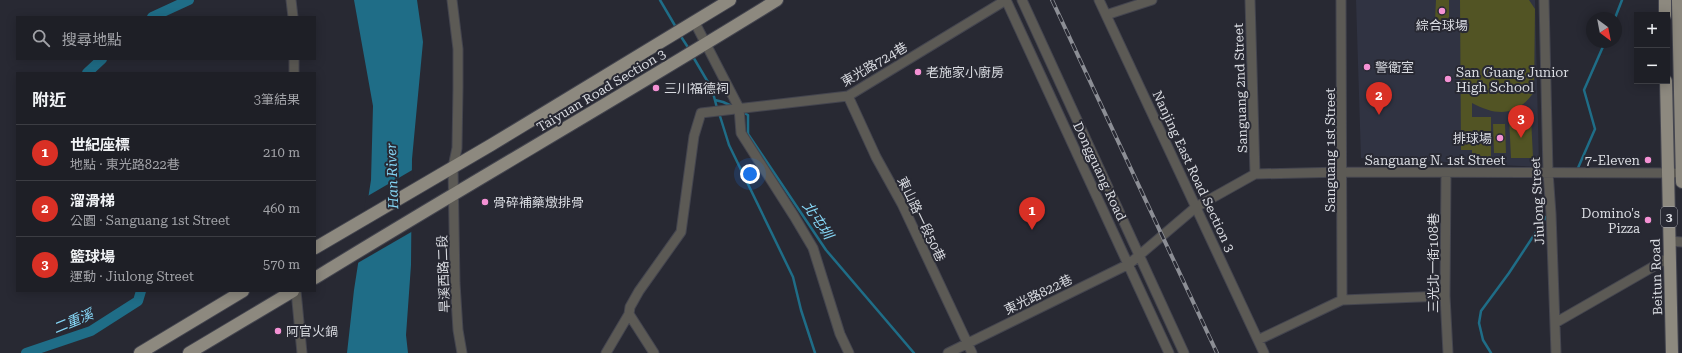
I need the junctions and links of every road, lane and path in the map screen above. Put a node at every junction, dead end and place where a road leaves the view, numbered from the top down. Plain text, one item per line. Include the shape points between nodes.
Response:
1 (291, 0) edge
2 (452, 0) edge
3 (730, 0) edge
4 (777, 0) edge
5 (1006, 0) edge
6 (1022, 0) edge
7 (1099, 0) edge
8 (1152, 0) edge
9 (1250, 0) edge
10 (1341, 0) edge
11 (1544, 0) edge
12 (1664, 0) edge
13 (1678, 0) edge
14 (1665, 12) edge
15 (1106, 15) junction
16 (293, 16) edge
17 (694, 21) junction
18 (706, 44) junction
19 (294, 60) edge
20 (294, 72) edge
21 (1666, 84) edge
22 (848, 96) junction
23 (739, 108) junction
24 (453, 167) junction
25 (1343, 172) junction
26 (1548, 172) junction
27 (1446, 173) junction
28 (1668, 173) junction
29 (1682, 173) edge
30 (1255, 174) junction
31 (1682, 182) edge
32 (454, 193) junction
33 (1196, 207) junction
34 (1669, 241) junction
35 (1682, 242) edge
36 (316, 247) edge
37 (1139, 256) junction
38 (1670, 257) junction
39 (1129, 264) junction
40 (316, 277) edge
41 (241, 292) edge
42 (293, 292) edge
43 (295, 292) edge
44 (1445, 296) junction
45 (1342, 300) junction
46 (629, 314) junction
47 (1555, 323) junction
48 (1258, 340) junction
49 (967, 342) junction
50 (140, 353) edge
51 (189, 353) edge
52 (302, 353) edge
53 (462, 353) edge
54 (606, 353) edge
55 (654, 353) edge
56 (849, 353) edge
57 (948, 353) edge
58 (972, 353) edge
59 (1169, 353) edge
60 (1184, 353) edge
61 (1264, 353) edge
62 (1448, 353) edge
63 (1556, 353) edge
64 (1672, 353) edge

1 - 16 street
2 - 24 street, 旱溪西路二段 via 458,49 457,148
3 - 17 main road, Taiyuan Road Section 3
4 - 18 main road, Taiyuan Road Section 3
5 - 22 street, 東光路724巷
5 - 39 street, Dongguang Road
6 - 37 street, Dongguang Road
7 - 15 street, Nanjing East Road Section 3
8 - 15 street
9 - 30 street, Sanguang 2nd Street
10 - 25 street, Sanguang 1st Street
11 - 26 street, Jiulong Street
12 - 14 main road
13 - 29 main road
15 - 33 street, Nanjing East Road Section 3
17 - 18 street
17 - 24 main road, Taiyuan Road Section 3
18 - 23 street
18 - 32 main road, Taiyuan Road Section 3
19 - 20 street
21 - 28 main road, Beitun Road / 3
22 - 23 street, 東光路724巷
22 - 49 street, 東山路一段50巷
23 - 46 street, 東光路724巷 via 701,113 694,136 681,232 638,291
23 - 56 street via 741,133 813,248 840,334
24 - 32 street, 旱溪西路二段
24 - 36 main road, Taiyuan Road Section 3
25 - 27 street, Sanguang N. 1st Street
25 - 30 street, Sanguang N. 1st Street
25 - 45 street, Sanguang 1st Street
26 - 27 street, Sanguang N. 1st Street
26 - 28 street, Sanguang N. 1st Street
26 - 47 street, Jiulong Street
27 - 44 street, 三光北一街108巷
28 - 29 street, Sanguang N. 1st Street
28 - 34 main road, Beitun Road / 3
29 - 31 main road
30 - 33 street, Sanguang N. 1st Street
32 - 40 main road, Taiyuan Road Section 3
32 - 53 street, 旱溪西路二段 via 454,283
33 - 37 street, Sanguang N. 1st Street
33 - 48 street, Nanjing East Road Section 3
34 - 35 street
34 - 38 main road, Beitun Road / 3
37 - 39 street, 東光路822巷
37 - 60 street, Dongguang Road
38 - 47 street
38 - 64 main road, Beitun Road / 3
39 - 49 street, 東光路822巷
39 - 59 street, Dongguang Road
41 - 50 main road
42 - 51 main road
43 - 52 street
44 - 45 street
44 - 62 street, 三光北一街108巷
45 - 48 street
46 - 54 street
46 - 55 street
47 - 63 street, Jiulong Street
48 - 61 street, Nanjing East Road Section 3
49 - 57 street, 東光路822巷
49 - 58 street, 東山路一段50巷

